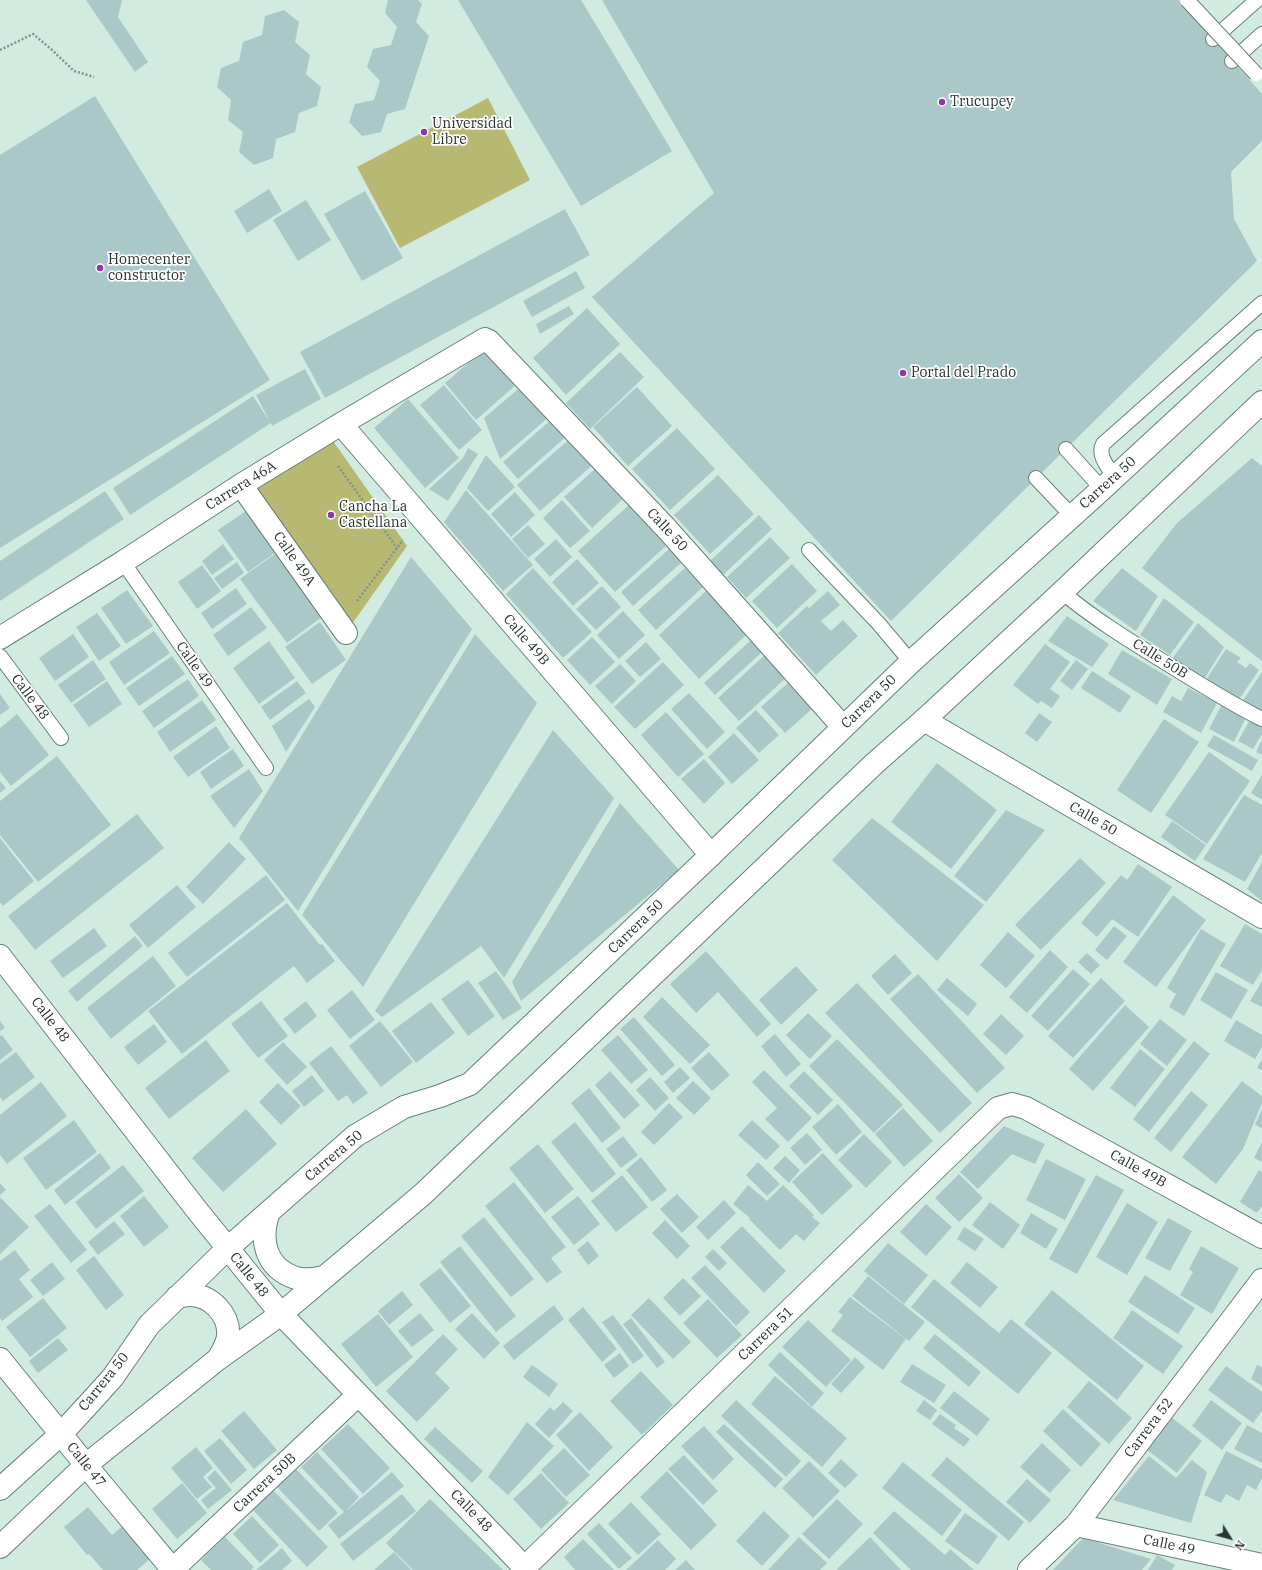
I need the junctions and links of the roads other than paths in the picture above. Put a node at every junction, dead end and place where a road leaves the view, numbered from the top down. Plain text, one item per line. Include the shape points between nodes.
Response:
1 (1187, 0) edge
2 (1257, 0) edge
3 (1262, 34) edge
4 (1213, 39) dead end
5 (1232, 61) dead end
6 (1259, 79) edge
7 (1262, 302) edge
8 (485, 339) joint
9 (1262, 341) edge
10 (1262, 402) edge
11 (341, 424) junction
12 (1066, 449) dead end
13 (1036, 478) dead end
14 (1109, 483) junction
15 (241, 485) junction
16 (1072, 516) junction
17 (809, 550) dead end
18 (123, 562) junction
19 (1062, 592) junction
20 (343, 628) road end
21 (0, 638) edge
22 (0, 656) edge
23 (911, 662) junction
24 (1262, 719) edge
25 (924, 720) junction
26 (844, 727) junction
27 (61, 738) dead end
28 (266, 768) dead end
29 (711, 855) junction
30 (1262, 917) edge
31 (0, 956) edge
32 (1012, 1104) joint
33 (269, 1212) junction
34 (1262, 1237) edge
35 (228, 1248) junction
36 (324, 1277) junction
37 (1262, 1280) edge
38 (177, 1297) junction
39 (281, 1314) junction
40 (0, 1359) edge
41 (218, 1359) junction
42 (358, 1395) junction
43 (61, 1434) junction
44 (86, 1465) junction
45 (0, 1489) edge
46 (1076, 1525) junction
47 (0, 1547) edge
48 (1262, 1565) edge
49 (525, 1569) edge
50 (173, 1570) edge
51 (1029, 1570) edge

1 - 6 lane, bridge
2 - 4 lane
3 - 5 lane
7 - 14 lane via 1103,444 1100,449
8 - 11 street, Carrera 46A
8 - 26 street, Calle 50 via 666,528
9 - 14 street, Carrera 50
10 - 19 street
11 - 15 street, Carrera 46A
11 - 29 street, Calle 49B
12 - 14 lane
13 - 16 lane
14 - 16 street, Carrera 50
15 - 18 street, Carrera 46A
15 - 20 street, Calle 49A
16 - 23 street, Carrera 50
17 - 23 lane
18 - 21 street, Carrera 46A
18 - 28 lane, Calle 49
19 - 24 lane, Calle 50B via 1140,647
19 - 25 street
22 - 27 lane, Calle 48
23 - 26 street, Carrera 50
25 - 30 street, Calle 50
25 - 36 street via 875,763 423,1194
26 - 29 street, Carrera 50
29 - 33 street, Carrera 50 via 470,1084 404,1107 355,1136
31 - 35 street, Calle 48
32 - 34 street, Calle 49B via 1026,1108
32 - 49 street, Carrera 51 via 998,1108
33 - 35 street, Carrera 50
33 - 36 street via 264,1225 264,1238 267,1251 274,1263 296,1278 310,1280
35 - 38 street, Carrera 50
35 - 39 street, Calle 48
36 - 39 street
37 - 46 street, Carrera 52
38 - 41 street via 202,1297 213,1303 222,1313 227,1324 228,1336
38 - 43 street, Carrera 50 via 148,1325 112,1377
39 - 41 street
39 - 42 street, Calle 48
40 - 43 street, Calle 47
41 - 44 street
42 - 49 street, Calle 48
42 - 50 street, Carrera 50B
43 - 44 street, Calle 47
43 - 45 street, Carrera 50
44 - 47 street
44 - 50 street, Calle 47
46 - 48 street, Calle 49
46 - 51 street, Carrera 52

